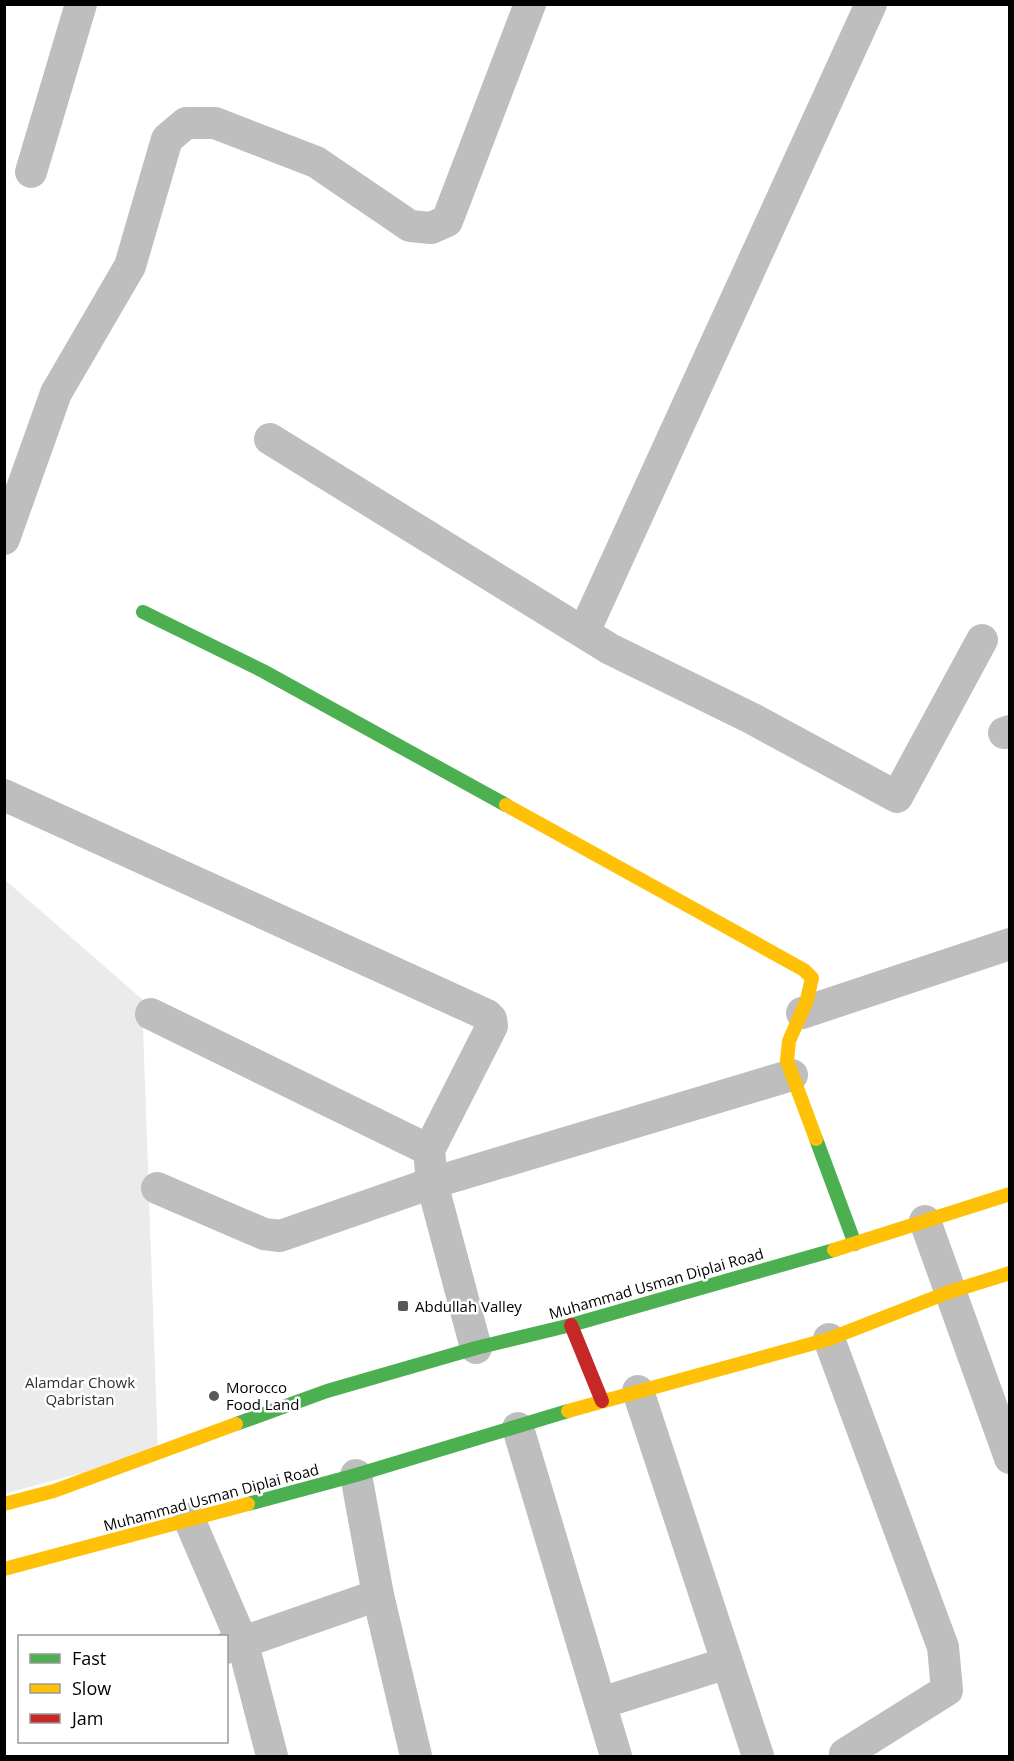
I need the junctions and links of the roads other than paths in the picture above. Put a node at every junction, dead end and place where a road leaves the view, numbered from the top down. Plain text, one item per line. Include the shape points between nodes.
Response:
1 (81, 4) edge
2 (531, 4) edge
3 (871, 4) edge
4 (31, 172) dead end
5 (270, 439) dead end
6 (4, 539) edge
7 (142, 612) dead end
8 (584, 632) junction
9 (982, 640) dead end
10 (4, 795) edge
11 (1010, 944) edge
12 (802, 1013) junction
13 (151, 1014) dead end
14 (792, 1075) junction
15 (429, 1150) junction
16 (432, 1183) junction
17 (158, 1188) dead end
18 (1010, 1194) edge
19 (925, 1221) junction
20 (855, 1244) junction
21 (1010, 1273) edge
22 (949, 1292) junction
23 (571, 1325) junction
24 (829, 1339) junction
25 (476, 1348) junction
26 (638, 1391) junction
27 (602, 1401) junction
28 (518, 1428) junction
29 (1010, 1458) edge
30 (356, 1475) junction
31 (4, 1504) edge
32 (189, 1519) junction
33 (4, 1569) edge
34 (378, 1595) junction
35 (235, 1646) edge
36 (727, 1663) junction
37 (601, 1703) junction
38 (272, 1756) edge
39 (416, 1756) edge
40 (616, 1756) edge
41 (758, 1756) edge
42 (845, 1756) edge

1 - 4 street
2 - 6 street via 447,220 431,228 410,226 316,162 215,123 186,123 166,139 130,266 56,393
3 - 8 street
5 - 8 street
7 - 12 street via 263,671 804,970 812,978 812,992
8 - 9 street via 610,650 751,718 897,797
10 - 15 street via 491,1019 492,1026
11 - 12 street
12 - 14 street via 786,1052
13 - 15 street
14 - 16 street
14 - 20 street
15 - 16 street
16 - 17 street via 280,1236 264,1234
16 - 25 street
18 - 19 street, Muhammad Usman Diplai Road
19 - 20 street, Muhammad Usman Diplai Road
19 - 22 street
20 - 23 street, Muhammad Usman Diplai Road
21 - 22 street, Muhammad Usman Diplai Road
22 - 24 street, Muhammad Usman Diplai Road
22 - 29 street
23 - 25 street, Muhammad Usman Diplai Road
23 - 27 street
24 - 26 street, Muhammad Usman Diplai Road
24 - 42 street via 943,1647 947,1690
25 - 31 street, Muhammad Usman Diplai Road via 327,1391 54,1491
26 - 27 street, Muhammad Usman Diplai Road
26 - 36 street
27 - 28 street, Muhammad Usman Diplai Road
28 - 30 street, Muhammad Usman Diplai Road
28 - 37 street
30 - 32 street, Muhammad Usman Diplai Road
30 - 34 street
32 - 33 street, Muhammad Usman Diplai Road
32 - 35 street
34 - 35 street
34 - 39 street
35 - 38 street
36 - 37 street
36 - 41 street
37 - 40 street

